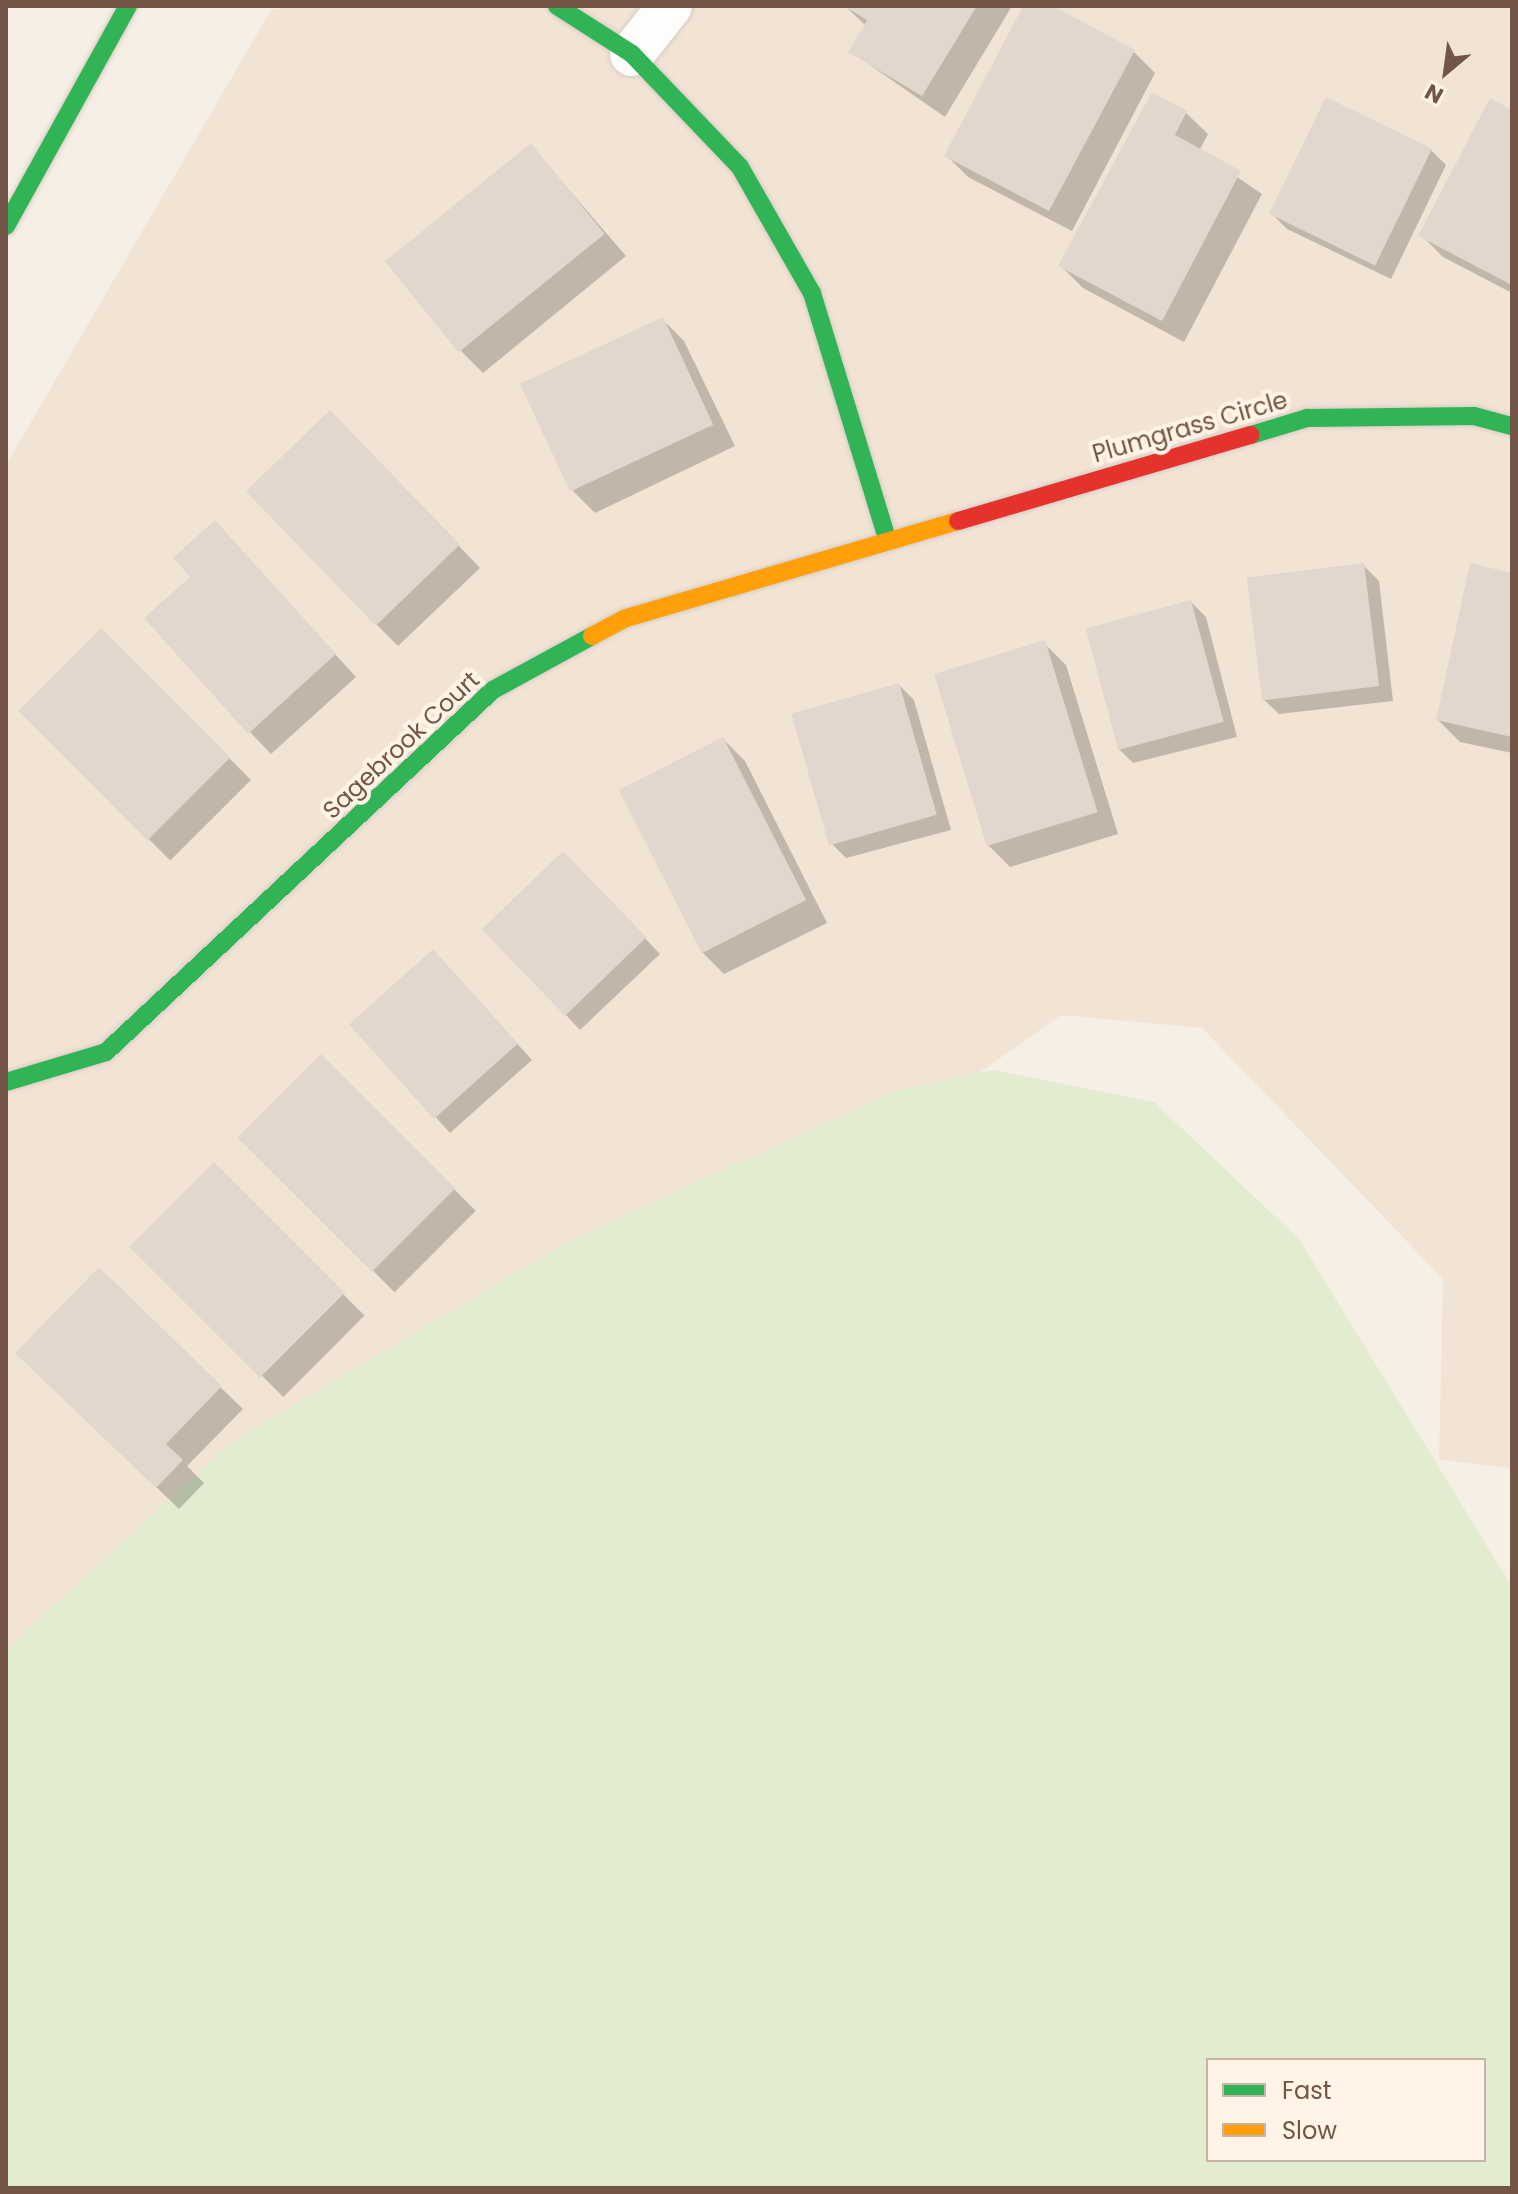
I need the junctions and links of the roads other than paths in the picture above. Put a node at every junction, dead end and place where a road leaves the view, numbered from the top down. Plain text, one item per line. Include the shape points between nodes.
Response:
1 (128, 6) edge
2 (557, 6) edge
3 (670, 6) edge
4 (632, 54) junction
5 (6, 226) edge
6 (1512, 426) edge
7 (888, 541) junction
8 (6, 1082) edge

1 - 5 street
2 - 4 street
3 - 4 street
4 - 7 street via 740,167 812,293
6 - 7 street, Plumgrass Circle via 1474,416 1307,418
7 - 8 street, Sagebrook Court via 626,618 493,690 106,1052

